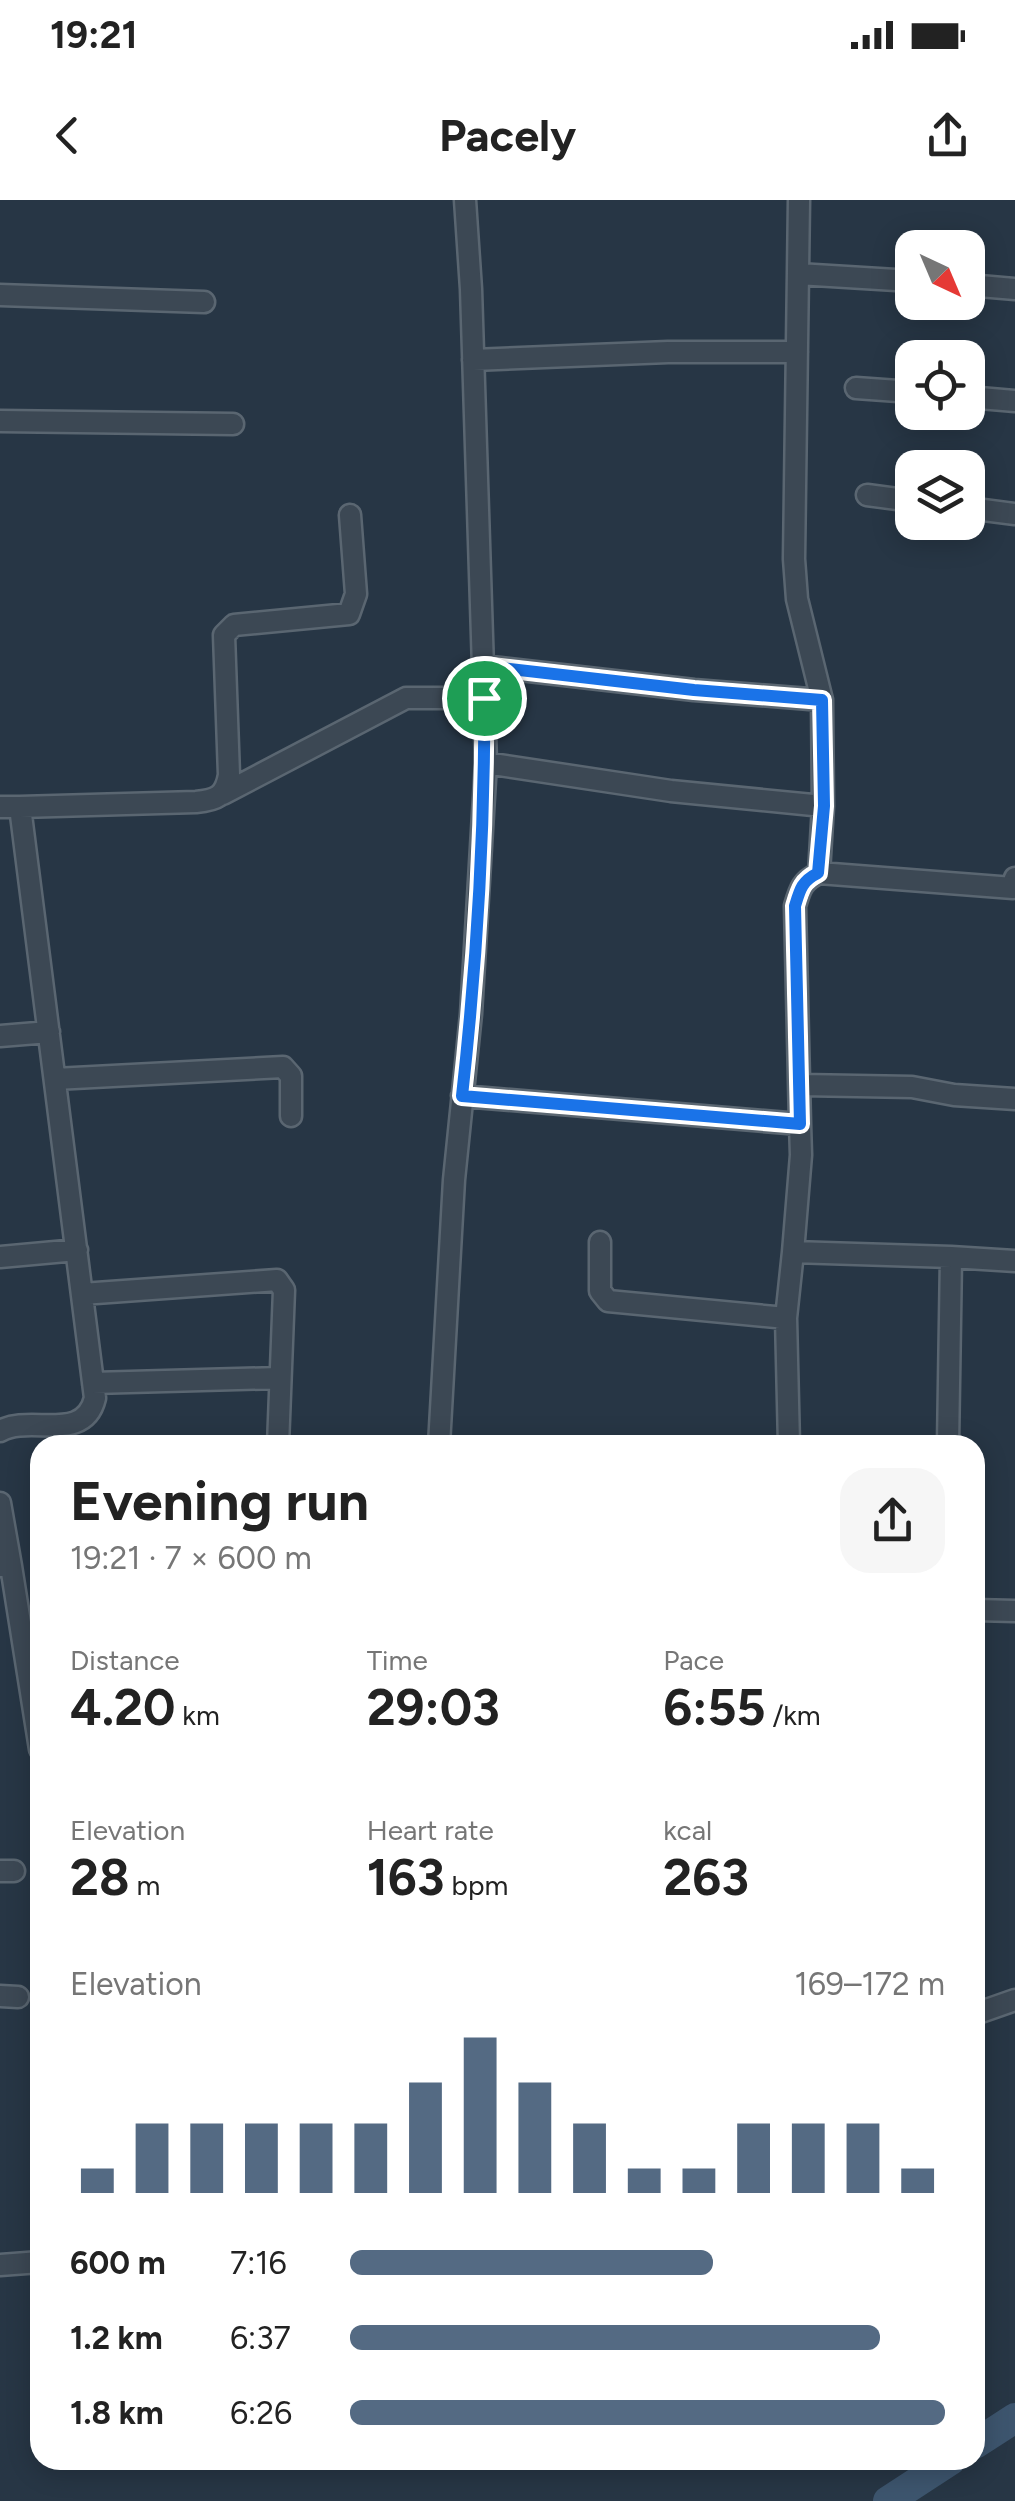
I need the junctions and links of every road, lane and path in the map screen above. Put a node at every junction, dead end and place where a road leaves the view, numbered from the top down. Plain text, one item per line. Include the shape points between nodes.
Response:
1 (464, 200) edge
2 (799, 200) edge
3 (798, 274) junction
4 (895, 280) edge
5 (985, 286) edge
6 (1015, 289) edge
7 (0, 295) edge
8 (204, 302) dead end
9 (797, 352) junction
10 (473, 360) junction
11 (856, 388) dead end
12 (895, 391) edge
13 (985, 398) edge
14 (1015, 401) edge
15 (0, 421) edge
16 (233, 424) dead end
17 (867, 495) dead end
18 (895, 499) edge
19 (985, 510) edge
20 (1015, 514) edge
21 (350, 515) dead end
22 (484, 666) junction
23 (484, 698) junction
24 (822, 700) junction
25 (486, 763) junction
26 (223, 794) junction
27 (824, 806) junction
28 (10, 807) edge
29 (818, 873) junction
30 (1014, 885) edge
31 (49, 1032) junction
32 (0, 1036) edge
33 (55, 1079) junction
34 (802, 1085) junction
35 (462, 1096) junction
36 (1015, 1099) edge
37 (291, 1116) dead end
38 (800, 1124) junction
39 (600, 1242) dead end
40 (77, 1250) junction
41 (793, 1252) junction
42 (950, 1256) junction
43 (0, 1257) edge
44 (1015, 1260) edge
45 (82, 1294) junction
46 (786, 1318) junction
47 (279, 1378) junction
48 (93, 1382) junction
49 (0, 1431) edge
50 (278, 1435) edge
51 (440, 1435) edge
52 (789, 1435) edge
53 (948, 1435) edge
54 (0, 1503) edge
55 (5, 1566) edge
56 (985, 1610) edge
57 (1015, 1611) edge
58 (30, 1696) edge
59 (1015, 2000) edge
60 (985, 2010) edge
61 (30, 2263) edge
62 (0, 2265) edge

1 - 10 street
2 - 3 street
3 - 4 street
3 - 9 street
5 - 6 street
7 - 8 street
9 - 10 street
9 - 24 street via 794,559
10 - 22 street
11 - 12 street
13 - 14 street
15 - 16 street
17 - 18 street
19 - 20 street
21 - 26 street via 356,594 348,614 234,625 224,635 229,776
22 - 23 street
22 - 24 street
23 - 25 street
23 - 26 street via 406,698
24 - 27 street
25 - 27 street
25 - 35 street
26 - 28 street via 196,802
27 - 29 street
28 - 31 street
29 - 30 street
29 - 34 street via 800,886 795,906
31 - 32 street
31 - 33 street
33 - 37 street via 284,1066 291,1076
33 - 40 street
34 - 36 street via 912,1086
34 - 38 street
35 - 38 street
35 - 51 street
38 - 41 street
39 - 46 street via 600,1291 608,1301
40 - 43 street
40 - 45 street
41 - 42 street
41 - 46 street
42 - 44 street
42 - 53 street
45 - 47 street via 277,1280 284,1290
45 - 48 street
46 - 52 street
47 - 48 street
47 - 50 street
48 - 49 street via 95,1398 84,1419
54 - 55 street
55 - 58 street
56 - 57 street
59 - 60 street
61 - 62 street

